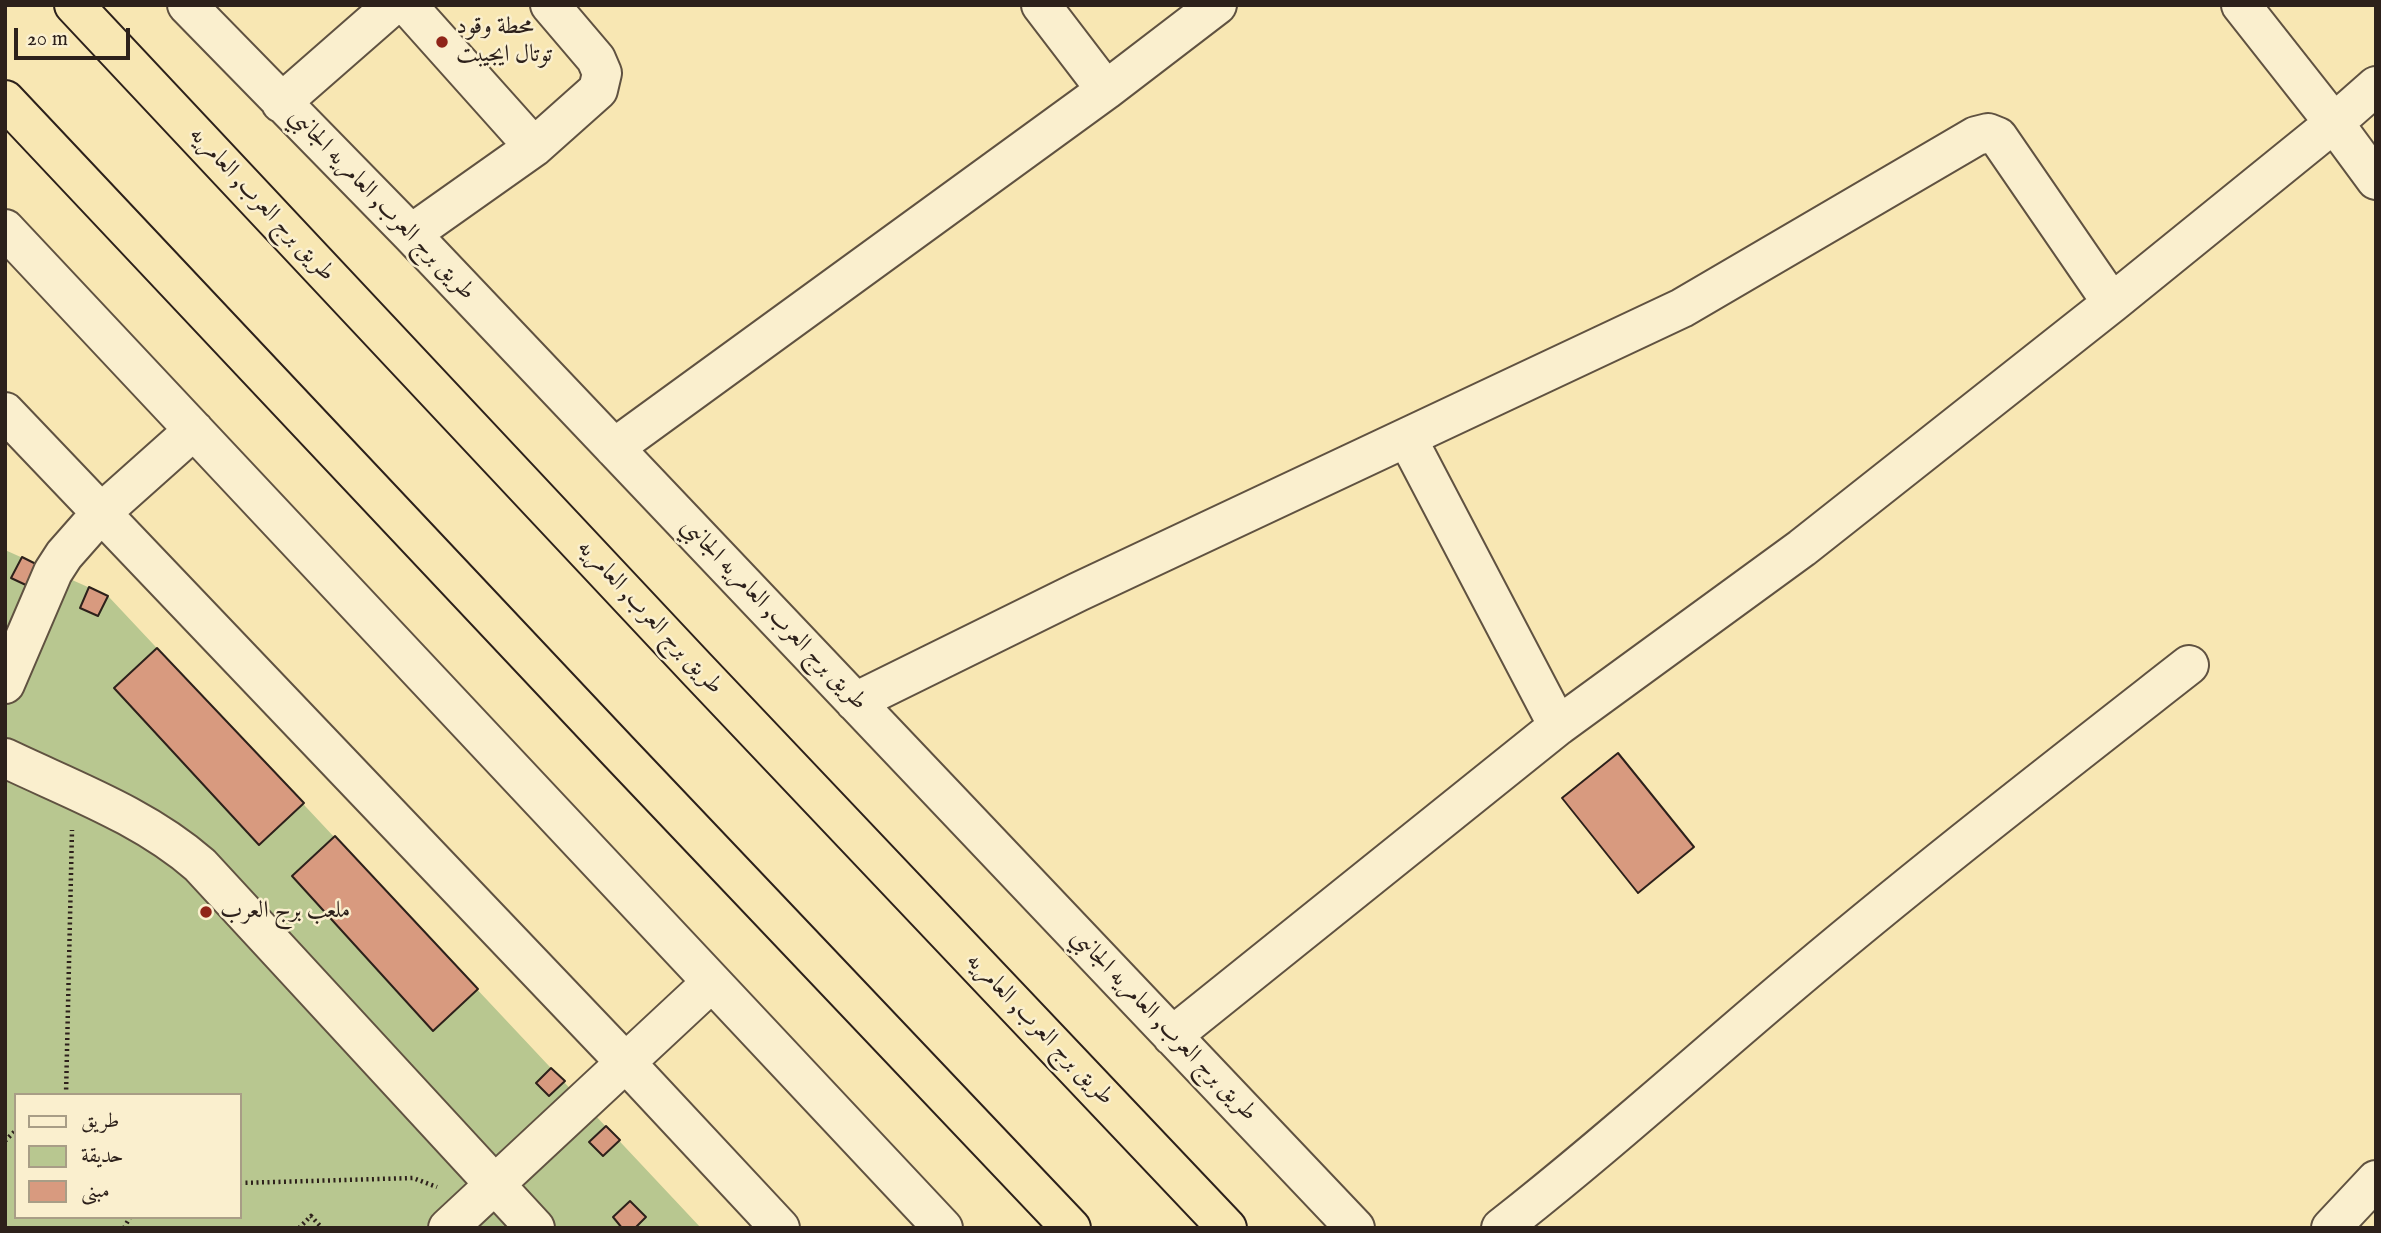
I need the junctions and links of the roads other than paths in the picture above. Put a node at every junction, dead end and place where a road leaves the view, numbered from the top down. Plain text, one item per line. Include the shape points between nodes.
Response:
1 (74, 5) edge
2 (187, 5) edge
3 (393, 5) edge
4 (408, 5) edge
5 (550, 5) edge
6 (1041, 5) edge
7 (1217, 5) edge
8 (2241, 5) edge
9 (2376, 86) edge
10 (1105, 90) junction
11 (5, 100) edge
12 (281, 103) junction
13 (2334, 123) junction
14 (534, 146) junction
15 (2376, 180) edge
16 (5, 229) edge
17 (411, 234) junction
18 (2112, 303) junction
19 (5, 412) edge
20 (194, 430) junction
21 (1407, 438) junction
22 (614, 448) junction
23 (102, 513) junction
24 (2189, 665) dead end
25 (5, 684) edge
26 (855, 702) junction
27 (1558, 726) junction
28 (5, 758) edge
29 (712, 982) junction
30 (1172, 1036) junction
31 (626, 1063) junction
32 (2376, 1180) edge
33 (495, 1184) junction
34 (455, 1221) edge
35 (535, 1228) edge
36 (780, 1228) edge
37 (943, 1228) edge
38 (1071, 1228) edge
39 (1227, 1228) edge
40 (1355, 1228) edge
41 (1501, 1228) edge
42 (2332, 1228) edge

1 - 39 highway, طريق برج العرب, العامريه
2 - 12 street, طريق برج العرب, العامريه الجانبي
3 - 12 street
4 - 14 street
5 - 14 street via 596,59 602,73 598,90
6 - 10 street
7 - 10 street
8 - 13 street
9 - 13 street
10 - 22 street
11 - 38 highway
12 - 17 street, طريق برج العرب, العامريه الجانبي
13 - 15 street
13 - 18 street
14 - 17 street
16 - 20 street
17 - 22 street, طريق برج العرب, العامريه الجانبي
18 - 21 street via 1998,136 1988,133 1682,308
18 - 27 street via 1801,548
19 - 23 street
20 - 23 street
20 - 29 street
21 - 26 street
21 - 27 street
22 - 26 street, طريق برج العرب, العامريه الجانبي
23 - 25 street via 53,572
23 - 31 street
24 - 41 street via 1915,882
26 - 30 street, طريق برج العرب, العامريه الجانبي
27 - 30 street
28 - 33 street via 177,845
29 - 31 street
29 - 37 street
30 - 40 street, طريق برج العرب, العامريه الجانبي
31 - 33 street
31 - 36 street
32 - 42 street
33 - 34 street
33 - 35 street

